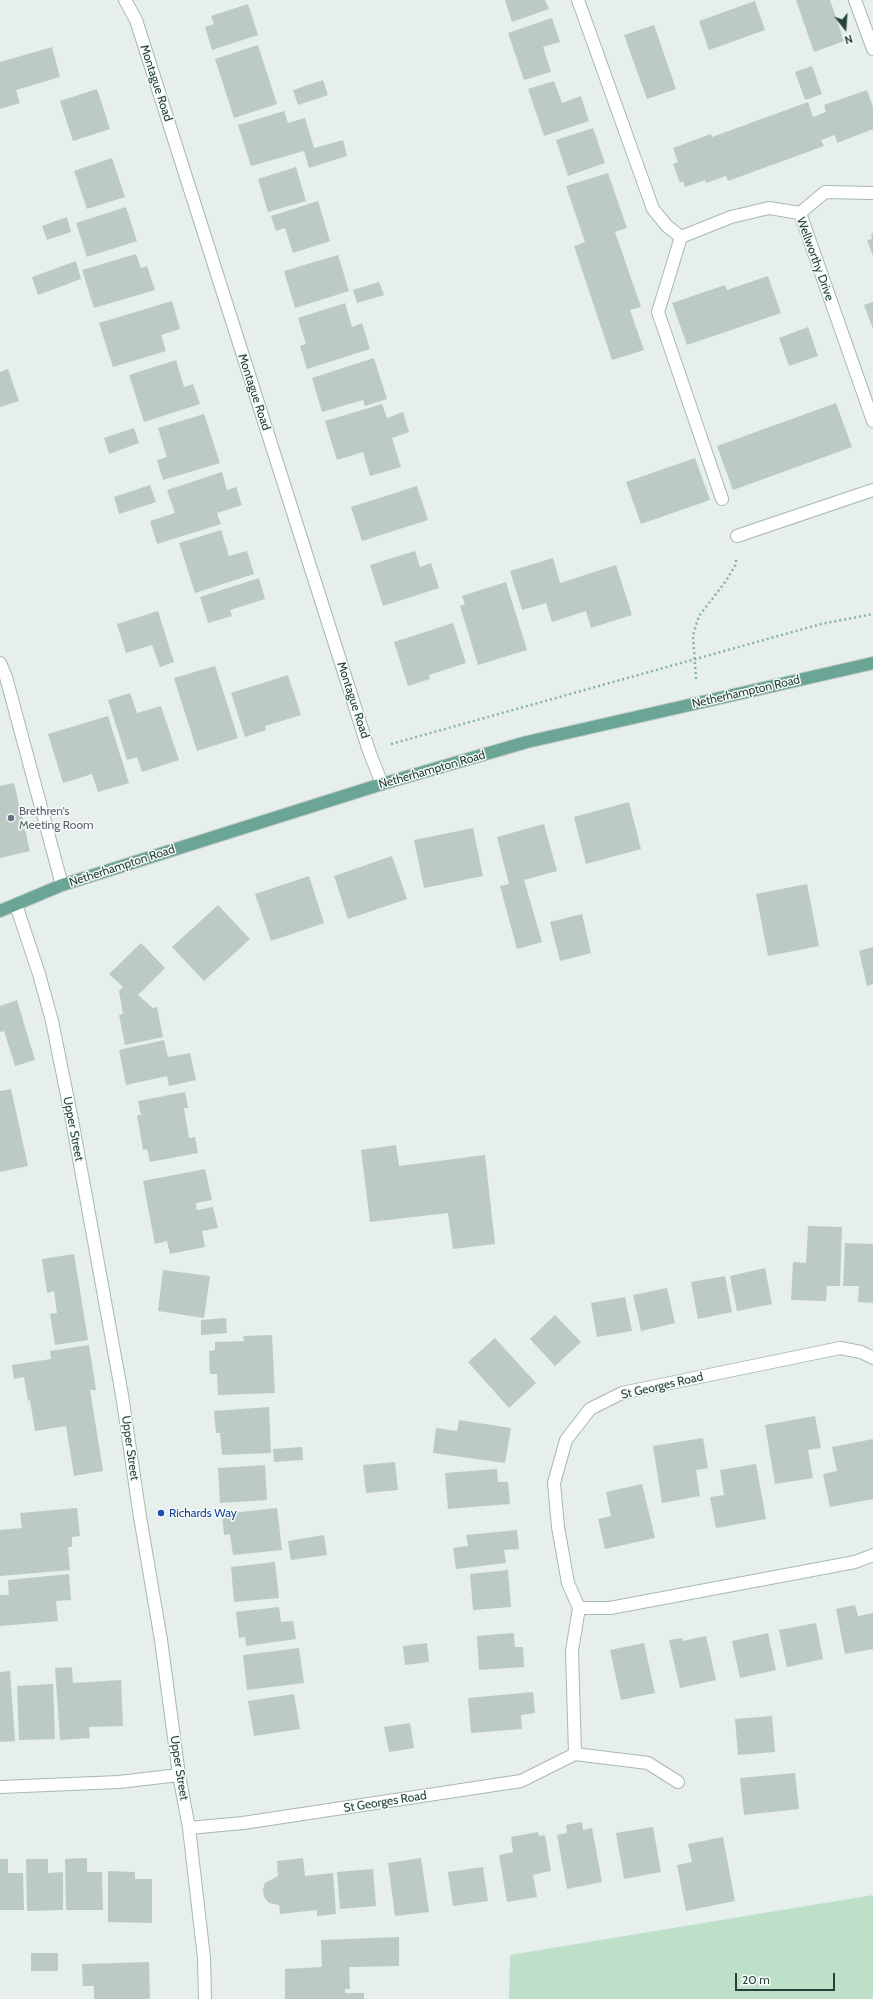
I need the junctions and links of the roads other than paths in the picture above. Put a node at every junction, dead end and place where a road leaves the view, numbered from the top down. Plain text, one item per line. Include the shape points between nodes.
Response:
1 (125, 0) edge
2 (578, 0) edge
3 (855, 0) edge
4 (873, 49) edge
5 (873, 193) edge
6 (800, 213) junction
7 (682, 237) junction
8 (873, 421) edge
9 (873, 490) edge
10 (722, 499) dead end
11 (737, 536) road end
12 (0, 663) edge
13 (873, 663) edge
14 (382, 784) junction
15 (62, 885) junction
16 (16, 904) junction
17 (0, 911) edge
18 (873, 1358) edge
19 (873, 1556) edge
20 (579, 1608) junction
21 (575, 1754) junction
22 (179, 1775) junction
23 (678, 1782) dead end
24 (0, 1787) edge
25 (188, 1828) junction
26 (205, 1999) edge

1 - 14 street, Montague Road via 136,20 369,751
2 - 7 street via 653,209 667,226
3 - 4 street
5 - 6 street via 825,192
6 - 7 street, Wellworthy Drive via 770,208 731,216
6 - 8 street, Wellworthy Drive
7 - 10 street via 658,312
9 - 11 street
12 - 15 street via 6,677
13 - 14 main road, Netherhampton Road via 527,742
14 - 15 main road, Netherhampton Road
15 - 16 main road, Netherhampton Road
16 - 17 main road, Netherhampton Road
16 - 22 street, Upper Street via 52,1021 72,1120 122,1394 161,1640
18 - 20 street, St Georges Road via 861,1352 840,1348 622,1392 590,1409 566,1440 554,1483 558,1527 568,1583
19 - 20 street via 855,1562 610,1608
20 - 21 street via 572,1651
21 - 23 street via 648,1763
21 - 25 street, St Georges Road via 521,1781 243,1823
22 - 24 street via 119,1782
22 - 25 street, Upper Street
25 - 26 street, Upper Street via 204,1958

